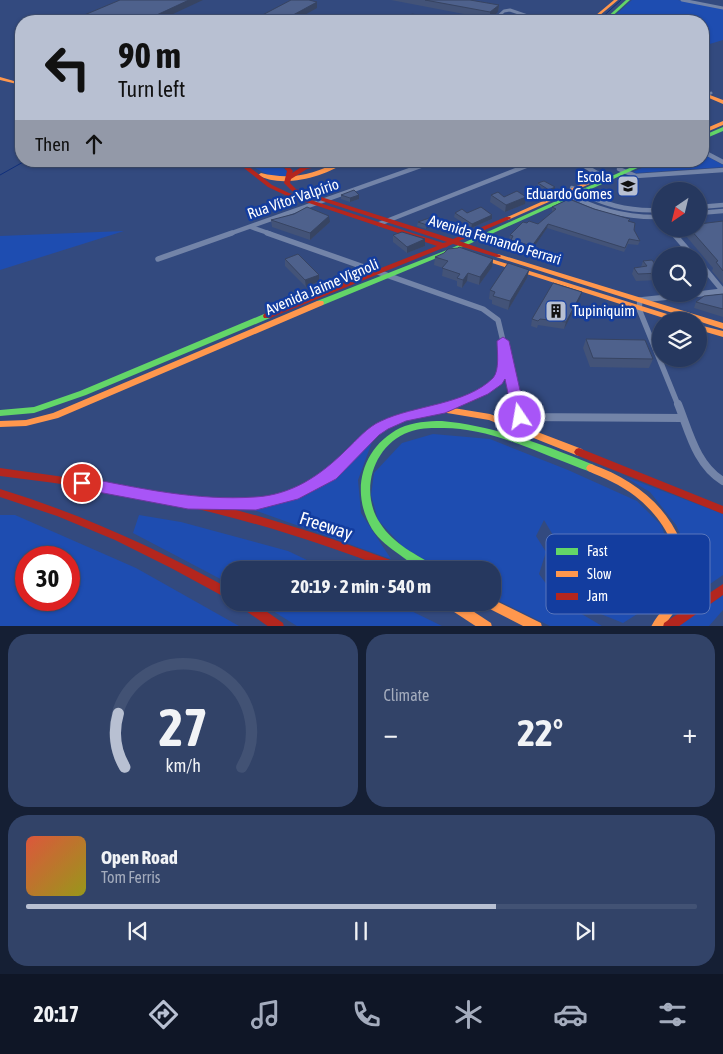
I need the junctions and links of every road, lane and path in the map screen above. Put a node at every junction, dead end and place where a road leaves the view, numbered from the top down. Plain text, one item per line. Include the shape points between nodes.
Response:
1 (616, 0) edge
2 (628, 0) edge
3 (682, 0) edge
4 (691, 0) edge
5 (723, 7) edge
6 (501, 15) joint
7 (519, 15) edge
8 (527, 15) edge
9 (598, 15) edge
10 (612, 15) edge
11 (0, 78) edge
12 (15, 82) edge
13 (709, 95) edge
14 (723, 100) edge
15 (721, 128) edge
16 (709, 134) edge
17 (709, 155) edge
18 (723, 162) edge
19 (286, 167) edge
20 (305, 167) edge
21 (332, 167) edge
22 (418, 167) edge
23 (523, 167) edge
24 (586, 167) edge
25 (628, 167) edge
26 (633, 167) edge
27 (248, 168) joint
28 (723, 170) edge
29 (622, 171) junction
30 (602, 176) junction
31 (290, 178) junction
32 (571, 192) junction
33 (326, 201) junction
34 (318, 204) junction
35 (723, 205) edge
36 (708, 206) edge
37 (652, 210) edge
38 (723, 211) edge
39 (708, 213) edge
40 (652, 217) edge
41 (387, 221) junction
42 (379, 224) junction
43 (251, 227) junction
44 (397, 230) junction
45 (456, 245) junction
46 (444, 246) junction
47 (158, 259) dead end
48 (375, 271) junction
49 (707, 272) edge
50 (386, 275) junction
51 (723, 291) edge
52 (707, 293) edge
53 (652, 302) edge
54 (639, 304) junction
55 (658, 312) edge
56 (723, 326) edge
57 (707, 329) edge
58 (723, 334) edge
59 (503, 341) junction
60 (147, 366) junction
61 (152, 375) junction
62 (441, 409) junction
63 (0, 413) edge
64 (682, 418) junction
65 (0, 424) edge
66 (0, 472) edge
67 (723, 481) edge
68 (0, 493) edge
69 (188, 502) junction
70 (723, 510) edge
71 (673, 534) edge
72 (361, 553) junction
73 (375, 561) edge
74 (382, 561) edge
75 (417, 561) edge
76 (723, 588) edge
77 (221, 590) edge
78 (710, 597) edge
79 (501, 608) edge
80 (256, 611) edge
81 (463, 611) edge
82 (665, 614) edge
83 (685, 614) edge
84 (279, 626) edge
85 (486, 626) edge
86 (538, 626) edge
87 (656, 626) edge
88 (668, 626) edge

1 - 9 main road
2 - 10 main road
3 - 5 street
4 - 5 street
6 - 7 street via 511,12
6 - 8 street via 506,10
11 - 12 main road
13 - 14 main road
15 - 16 main road
17 - 18 street
19 - 31 main road, Avenida Fernando Ferrari
20 - 31 main road
21 - 31 main road
22 - 33 street, Rua Vítor Valpírio
23 - 41 street
24 - 30 street
25 - 29 main road, Avenida Jaime Vignoli
26 - 29 main road, Avenida Jaime Vignoli
27 - 31 main road via 274,180
27 - 34 main road, Avenida Fernando Ferrari via 270,186
28 - 29 street via 636,176
29 - 30 main road, Avenida Jaime Vignoli
29 - 32 main road, Avenida Jaime Vignoli
30 - 32 main road, Avenida Jaime Vignoli
31 - 33 main road, Avenida Fernando Ferrari via 287,184 294,190
32 - 37 street via 604,205
32 - 40 street via 583,204 622,216
32 - 45 main road, Avenida Jaime Vignoli
33 - 34 street, Rua Vítor Valpírio
33 - 41 main road, Avenida Fernando Ferrari
34 - 42 main road, Avenida Fernando Ferrari
34 - 43 street, Rua Vítor Valpírio
35 - 36 street
38 - 39 street
41 - 42 street
41 - 44 street
41 - 45 main road, Avenida Fernando Ferrari
42 - 44 main road, Avenida Fernando Ferrari
43 - 47 street, Rua Vítor Valpírio
43 - 48 street
44 - 46 main road, Avenida Fernando Ferrari
45 - 46 main road, Avenida Jaime Vignoli
45 - 50 main road, Avenida Jaime Vignoli
45 - 54 main road, Avenida Fernando Ferrari
46 - 48 main road, Avenida Jaime Vignoli
48 - 50 street
48 - 60 main road, Avenida Jaime Vignoli
49 - 51 street
50 - 59 street via 483,309 498,320
50 - 61 main road, Avenida Jaime Vignoli
51 - 52 street
53 - 54 street
54 - 55 main road, Avenida Fernando Ferrari
54 - 56 main road, Avenida Fernando Ferrari
54 - 64 street
57 - 58 main road
59 - 62 main road via 502,373 498,380 484,391
59 - 64 street via 520,417
60 - 61 main road
60 - 63 main road, Avenida Jaime Vignoli via 34,410
61 - 65 main road, Avenida Jaime Vignoli via 55,416 26,423
62 - 69 main road via 404,416 384,425 331,474 298,493 256,503
62 - 70 main road via 490,417
64 - 67 street via 700,459 711,474
66 - 69 main road, Freeway
68 - 77 main road via 104,530
69 - 72 main road, Freeway
71 - 75 main road via 643,495 607,475 480,428 450,423 420,425 394,436 376,453 366,472 365,496 372,521 395,548
72 - 73 main road
72 - 74 main road, Freeway
76 - 78 main road
79 - 86 main road
80 - 84 main road
81 - 85 main road
82 - 87 main road
83 - 88 main road

